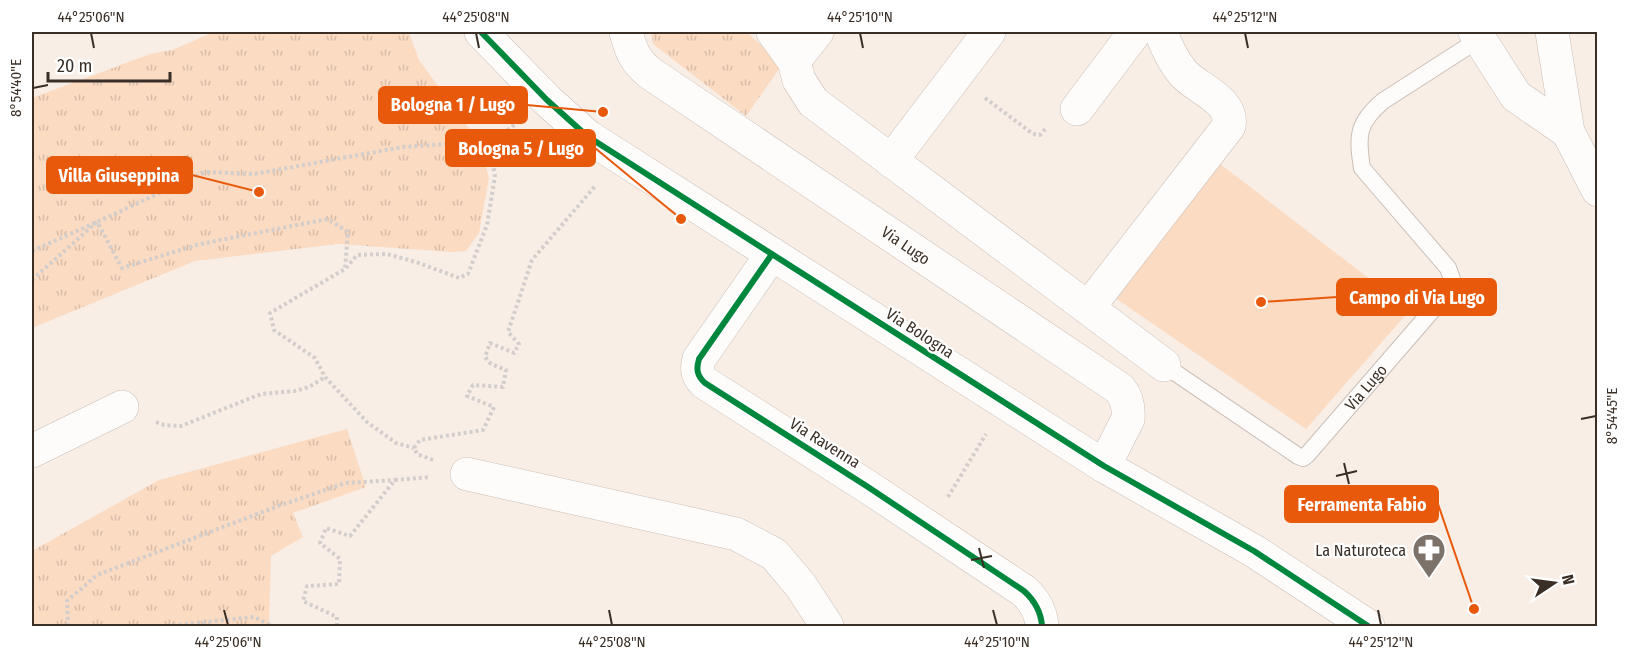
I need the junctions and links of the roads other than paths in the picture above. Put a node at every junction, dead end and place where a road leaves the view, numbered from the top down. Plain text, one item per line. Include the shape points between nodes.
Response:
1 (481, 32) edge
2 (773, 32) edge
3 (817, 32) edge
4 (989, 32) edge
5 (1135, 32) edge
6 (1161, 32) edge
7 (1552, 32) edge
8 (1478, 35) edge
9 (626, 36) edge
10 (794, 62) junction
11 (1077, 109) road end
12 (1568, 132) junction
13 (891, 161) junction
14 (1598, 190) edge
15 (772, 254) junction
16 (1088, 308) junction
17 (1164, 365) joint
18 (123, 407) road end
19 (32, 451) edge
20 (1104, 466) junction
21 (449, 471) road end
22 (827, 627) edge
23 (1042, 627) edge
24 (1368, 627) edge

1 - 15 street, Via Bologna via 586,136
2 - 10 street, Via Lugo
3 - 10 street
4 - 13 street
5 - 11 street
6 - 16 street via 1183,73 1228,110 1229,126
7 - 12 street
8 - 12 street via 1516,96
8 - 17 lane, Via Lugo via 1369,112 1360,130 1362,168 1448,268 1452,279 1449,291 1435,308 1307,455 1302,458
9 - 20 street, Via Lugo via 633,55 650,73 1120,389 1126,399 1128,419
10 - 13 street, Via Lugo via 799,80 813,102
12 - 14 street
13 - 16 street, Via Lugo
15 - 20 street, Via Bologna
15 - 23 street, Via Ravenna via 700,357 698,375 703,382 868,486 1026,593 1040,613
16 - 17 street, Via Lugo
18 - 19 street
20 - 24 street, Via Bologna via 1254,551
21 - 22 street via 736,534 774,554 801,586

